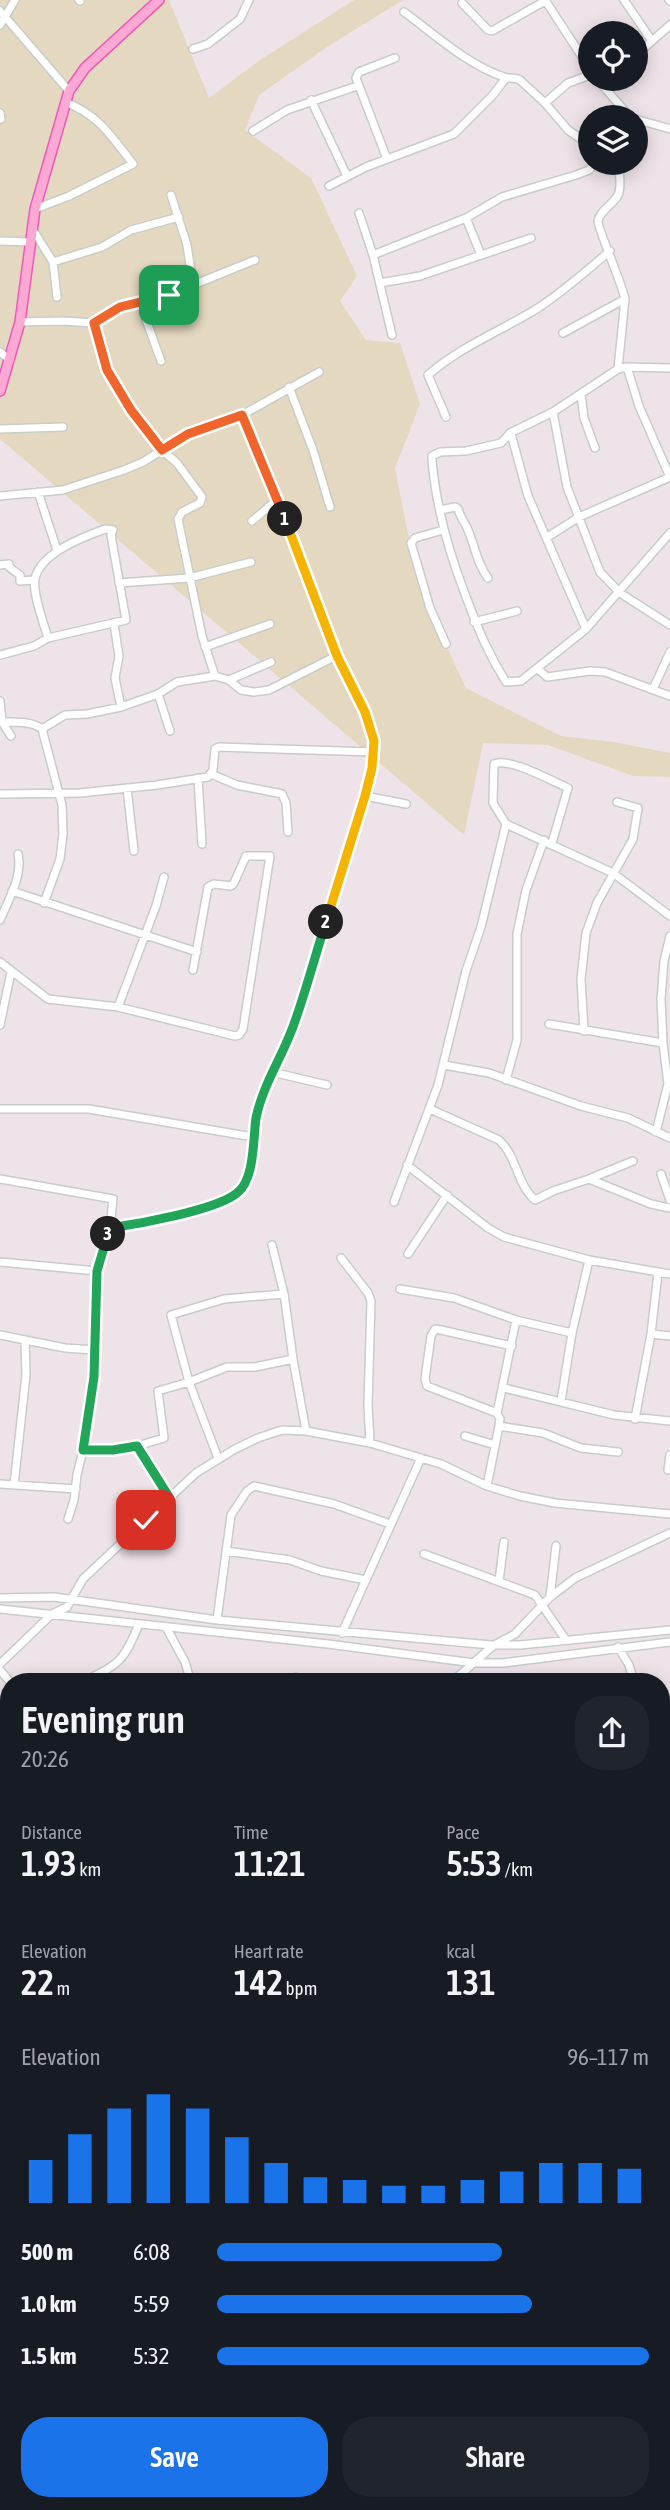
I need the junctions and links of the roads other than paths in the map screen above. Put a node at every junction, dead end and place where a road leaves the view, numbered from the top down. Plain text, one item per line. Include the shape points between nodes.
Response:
1 (15, 0) edge
2 (159, 0) edge
3 (249, 0) edge
4 (545, 0) edge
5 (624, 0) edge
6 (462, 4) dead end
7 (0, 11) edge
8 (404, 12) dead end
9 (6, 19) junction
10 (670, 25) edge
11 (0, 26) edge
12 (652, 41) junction
13 (648, 45) edge
14 (193, 49) dead end
15 (578, 51) edge
16 (395, 58) dead end
17 (506, 78) junction
18 (578, 79) edge
19 (357, 86) junction
20 (69, 91) junction
21 (607, 91) edge
22 (311, 100) junction
23 (65, 102) junction
24 (545, 103) junction
25 (619, 105) edge
26 (648, 123) edge
27 (670, 129) edge
28 (254, 131) dead end
29 (578, 137) edge
30 (387, 159) junction
31 (578, 174) edge
32 (619, 175) edge
33 (347, 176) junction
34 (329, 186) dead end
35 (171, 195) dead end
36 (35, 209) junction
37 (359, 213) dead end
38 (179, 217) junction
39 (466, 218) junction
40 (33, 230) junction
41 (531, 238) dead end
42 (0, 241) edge
43 (30, 242) junction
44 (610, 251) junction
45 (373, 255) junction
46 (481, 255) junction
47 (255, 260) dead end
48 (53, 262) junction
49 (380, 283) junction
50 (193, 285) junction
51 (57, 297) dead end
52 (625, 299) junction
53 (140, 303) junction
54 (20, 323) junction
55 (94, 323) junction
56 (563, 333) dead end
57 (392, 335) dead end
58 (0, 352) edge
59 (10, 360) junction
60 (161, 361) dead end
61 (627, 367) junction
62 (670, 368) edge
63 (618, 369) junction
64 (318, 372) dead end
65 (289, 387) junction
66 (0, 391) edge
67 (581, 394) junction
68 (553, 412) junction
69 (242, 415) junction
70 (446, 416) dead end
71 (63, 427) dead end
72 (0, 429) edge
73 (510, 433) junction
74 (595, 448) dead end
75 (162, 450) junction
76 (670, 477) edge
77 (38, 492) junction
78 (0, 496) edge
79 (278, 499) junction
80 (330, 507) dead end
81 (440, 510) junction
82 (579, 517) junction
83 (252, 521) dead end
84 (443, 530) junction
85 (670, 533) edge
86 (546, 538) junction
87 (57, 550) junction
88 (251, 562) dead end
89 (0, 565) edge
90 (188, 578) junction
91 (488, 578) dead end
92 (34, 580) junction
93 (119, 583) junction
94 (620, 593) junction
95 (517, 611) dead end
96 (474, 622) junction
97 (114, 624) junction
98 (270, 624) dead end
99 (670, 625) edge
100 (586, 629) junction
101 (48, 638) junction
102 (446, 645) dead end
103 (205, 647) junction
104 (670, 652) edge
105 (0, 655) edge
106 (337, 656) junction
107 (271, 662) dead end
108 (538, 669) junction
109 (215, 676) junction
110 (229, 680) junction
111 (653, 689) junction
112 (158, 694) junction
113 (670, 696) edge
114 (0, 701) edge
115 (121, 707) junction
116 (2, 722) junction
117 (42, 729) junction
118 (170, 731) dead end
119 (11, 736) dead end
120 (374, 752) junction
121 (211, 774) junction
122 (198, 778) junction
123 (127, 788) junction
124 (0, 794) edge
125 (58, 794) junction
126 (365, 796) junction
127 (617, 803) dead end
128 (406, 804) dead end
129 (506, 824) junction
130 (288, 832) dead end
131 (548, 841) junction
132 (202, 844) dead end
133 (134, 851) dead end
134 (18, 855) dead end
135 (613, 873) junction
136 (164, 877) dead end
137 (12, 891) junction
138 (44, 903) junction
139 (670, 914) edge
140 (0, 920) edge
141 (145, 936) junction
142 (670, 936) edge
143 (197, 952) junction
144 (0, 962) edge
145 (193, 970) dead end
146 (11, 972) junction
147 (118, 1007) junction
148 (550, 1024) dead end
149 (0, 1025) edge
150 (584, 1031) junction
151 (663, 1043) junction
152 (668, 1063) edge
153 (444, 1065) junction
154 (272, 1072) junction
155 (506, 1080) junction
156 (327, 1085) dead end
157 (0, 1109) edge
158 (430, 1109) junction
159 (656, 1132) junction
160 (253, 1137) junction
161 (670, 1139) edge
162 (634, 1161) dead end
163 (407, 1165) junction
164 (661, 1174) dead end
165 (0, 1179) edge
166 (589, 1180) junction
167 (447, 1195) junction
168 (670, 1200) edge
169 (394, 1202) dead end
170 (670, 1208) edge
171 (110, 1228) junction
172 (272, 1245) dead end
173 (408, 1254) dead end
174 (341, 1258) dead end
175 (589, 1260) junction
176 (0, 1262) edge
177 (97, 1271) junction
178 (658, 1273) junction
179 (670, 1274) edge
180 (400, 1289) dead end
181 (284, 1294) junction
182 (516, 1321) junction
183 (572, 1333) junction
184 (651, 1334) junction
185 (0, 1335) edge
186 (670, 1336) edge
187 (24, 1341) junction
188 (513, 1346) junction
189 (94, 1350) junction
190 (293, 1359) junction
191 (189, 1382) junction
192 (504, 1388) junction
193 (561, 1401) junction
194 (497, 1413) junction
195 (635, 1419) junction
196 (670, 1421) edge
197 (499, 1426) junction
198 (306, 1431) junction
199 (465, 1436) dead end
200 (370, 1443) junction
201 (495, 1445) junction
202 (137, 1446) junction
203 (83, 1450) junction
204 (618, 1451) dead end
205 (670, 1455) edge
206 (218, 1458) junction
207 (421, 1458) junction
208 (668, 1470) edge
209 (0, 1484) edge
210 (14, 1485) junction
211 (487, 1486) junction
212 (76, 1489) junction
213 (169, 1497) junction
214 (670, 1514) edge
215 (68, 1518) dead end
216 (390, 1524) junction
217 (670, 1533) edge
218 (504, 1542) dead end
219 (556, 1546) dead end
220 (226, 1551) junction
221 (424, 1553) dead end
222 (366, 1580) junction
223 (499, 1581) junction
224 (0, 1598) edge
225 (550, 1598) junction
226 (70, 1600) junction
227 (542, 1607) junction
228 (0, 1609) edge
229 (52, 1614) junction
230 (217, 1620) junction
231 (139, 1624) junction
232 (166, 1627) junction
233 (670, 1630) edge
234 (342, 1633) junction
235 (566, 1640) junction
236 (670, 1642) edge
237 (494, 1645) junction
238 (618, 1647) junction
239 (474, 1663) junction
240 (0, 1664) edge
241 (106, 1673) edge
242 (188, 1673) edge
243 (462, 1673) edge
244 (631, 1673) edge

1 - 9 street
2 - 20 main road via 85,68
3 - 14 street via 240,19 208,44
4 - 6 street via 492,31
4 - 15 street
5 - 12 street
7 - 9 street
8 - 17 street via 470,60
9 - 11 street
9 - 20 street
10 - 12 street
12 - 13 street
16 - 19 street via 359,72
17 - 24 street via 520,80
17 - 30 street via 454,134
18 - 24 street
19 - 22 street
19 - 30 street
20 - 23 main road
21 - 25 street
22 - 28 street
22 - 33 street
23 - 36 main road
23 - 36 street via 85,109 101,122 133,163
24 - 29 street
26 - 27 street
30 - 33 street
31 - 39 street via 502,197
32 - 44 street via 618,195 598,221
33 - 34 street
35 - 38 street
36 - 40 main road
37 - 45 street
38 - 48 street via 131,230 102,247
38 - 50 street
39 - 45 street
39 - 46 street
40 - 43 main road
40 - 48 street
41 - 46 street
42 - 43 street
43 - 54 main road
44 - 52 street
44 - 70 street via 538,308 463,349 428,375
45 - 49 street
46 - 49 street via 420,276
47 - 50 street
48 - 51 street
49 - 57 street
50 - 53 street
52 - 56 street
52 - 63 street
53 - 55 street via 120,307
53 - 60 street
54 - 55 street
54 - 59 main road
55 - 75 street via 107,370
58 - 59 street
59 - 66 main road
61 - 62 street
61 - 63 street
61 - 76 street
63 - 67 street
64 - 65 street
65 - 69 street
65 - 80 street
67 - 68 street
67 - 74 street
68 - 73 street
68 - 82 street via 564,476
69 - 75 street via 188,434
69 - 79 street
71 - 72 street
73 - 81 street via 501,443 432,456
73 - 86 street
75 - 77 street via 104,478
75 - 90 street via 202,497 201,503 178,519
76 - 82 street
77 - 78 street
77 - 87 street
79 - 83 street
79 - 106 street
81 - 84 street
81 - 91 street via 458,509
82 - 86 street
82 - 94 street via 600,572
84 - 96 street
84 - 102 street via 411,543
85 - 94 street
86 - 100 street
87 - 92 street
87 - 93 street via 105,529 113,530
88 - 90 street
89 - 92 street via 9,564 20,575 20,582
90 - 93 street
90 - 103 street
92 - 101 street
93 - 97 street via 126,620
94 - 99 street
94 - 100 street
95 - 96 street
96 - 108 street via 506,682 521,681
97 - 101 street
97 - 115 street via 119,656 115,678
98 - 103 street
100 - 108 street
101 - 105 street
103 - 109 street
104 - 111 street
106 - 110 street via 269,690 241,690
106 - 120 street via 365,712
107 - 110 street
108 - 111 street via 547,677 605,672
109 - 110 street
109 - 112 street via 177,682
111 - 113 street
112 - 115 street
112 - 118 street
114 - 116 street
115 - 117 street via 65,715
116 - 117 street
116 - 119 street
117 - 125 street
120 - 121 street via 219,747
120 - 126 street
121 - 122 street
121 - 130 street via 237,785 282,794
122 - 123 street
122 - 132 street
123 - 125 street
123 - 133 street
124 - 125 street
125 - 138 street via 62,848
126 - 128 street
126 - 154 street via 295,1023
127 - 135 street via 638,808 633,839
129 - 131 street
129 - 131 street via 493,803 494,764 501,761 568,789
129 - 153 street
131 - 135 street
131 - 155 street via 526,890 517,934 517,1040
134 - 137 street
135 - 139 street
135 - 150 street via 586,933 581,979
136 - 141 street
137 - 138 street
137 - 140 street
138 - 141 street
141 - 143 street
141 - 147 street
142 - 151 street via 661,999
143 - 145 street
143 - 147 street via 208,887 231,886 246,856 270,856 239,1035
144 - 146 street
146 - 147 street via 48,999
146 - 149 street
148 - 150 street
150 - 151 street
151 - 152 street
152 - 159 street via 668,1084
153 - 155 street
153 - 158 street
154 - 156 street
154 - 160 street
155 - 159 street via 628,1118
157 - 160 street via 89,1109
158 - 163 street
158 - 166 street via 499,1140 535,1200
159 - 161 street
160 - 171 street via 248,1176 236,1195 144,1223
162 - 166 street
163 - 167 street
163 - 169 street
164 - 168 street
165 - 171 street via 113,1199
166 - 170 street
167 - 173 street
167 - 175 street via 504,1237
171 - 177 street
172 - 181 street
174 - 200 street via 371,1301
175 - 178 street
175 - 183 street
176 - 177 street
177 - 189 street
178 - 179 street
178 - 184 street
180 - 182 street via 454,1298
181 - 190 street
181 - 191 street via 224,1299 171,1315
182 - 183 street
182 - 188 street
183 - 193 street
184 - 186 street
184 - 195 street
185 - 187 street
187 - 189 street
187 - 210 street via 26,1375
188 - 192 street
188 - 194 street via 435,1329 431,1336 427,1386
189 - 203 street
190 - 191 street via 227,1367
190 - 198 street
191 - 202 street via 158,1391 164,1438
191 - 206 street
192 - 193 street
192 - 194 street
193 - 195 street
194 - 197 street
195 - 196 street
197 - 201 street
197 - 204 street via 543,1433 581,1448
198 - 200 street
198 - 206 street via 282,1430 258,1437
199 - 201 street
200 - 207 street
201 - 211 street
202 - 203 street
202 - 213 street
203 - 212 street
205 - 208 street
206 - 213 street
207 - 211 street
207 - 216 street
209 - 210 street
210 - 212 street
211 - 214 street via 555,1503
212 - 215 street
213 - 226 street via 83,1579
216 - 220 street via 334,1504 254,1486 231,1515
216 - 222 street
217 - 225 street via 575,1578
218 - 223 street
219 - 225 street
220 - 222 street via 290,1560
220 - 230 street
221 - 223 street
222 - 234 street
223 - 227 street via 535,1595
224 - 226 street
225 - 227 street
226 - 229 street via 63,1611
226 - 230 street
227 - 235 street
227 - 237 street via 515,1634
228 - 229 street
229 - 231 street
229 - 240 street
230 - 234 street
231 - 232 street
231 - 241 street via 127,1652
232 - 239 street
232 - 242 street
233 - 235 street
234 - 237 street
235 - 237 street
236 - 238 street
237 - 239 street
238 - 239 street
238 - 244 street
239 - 243 street

